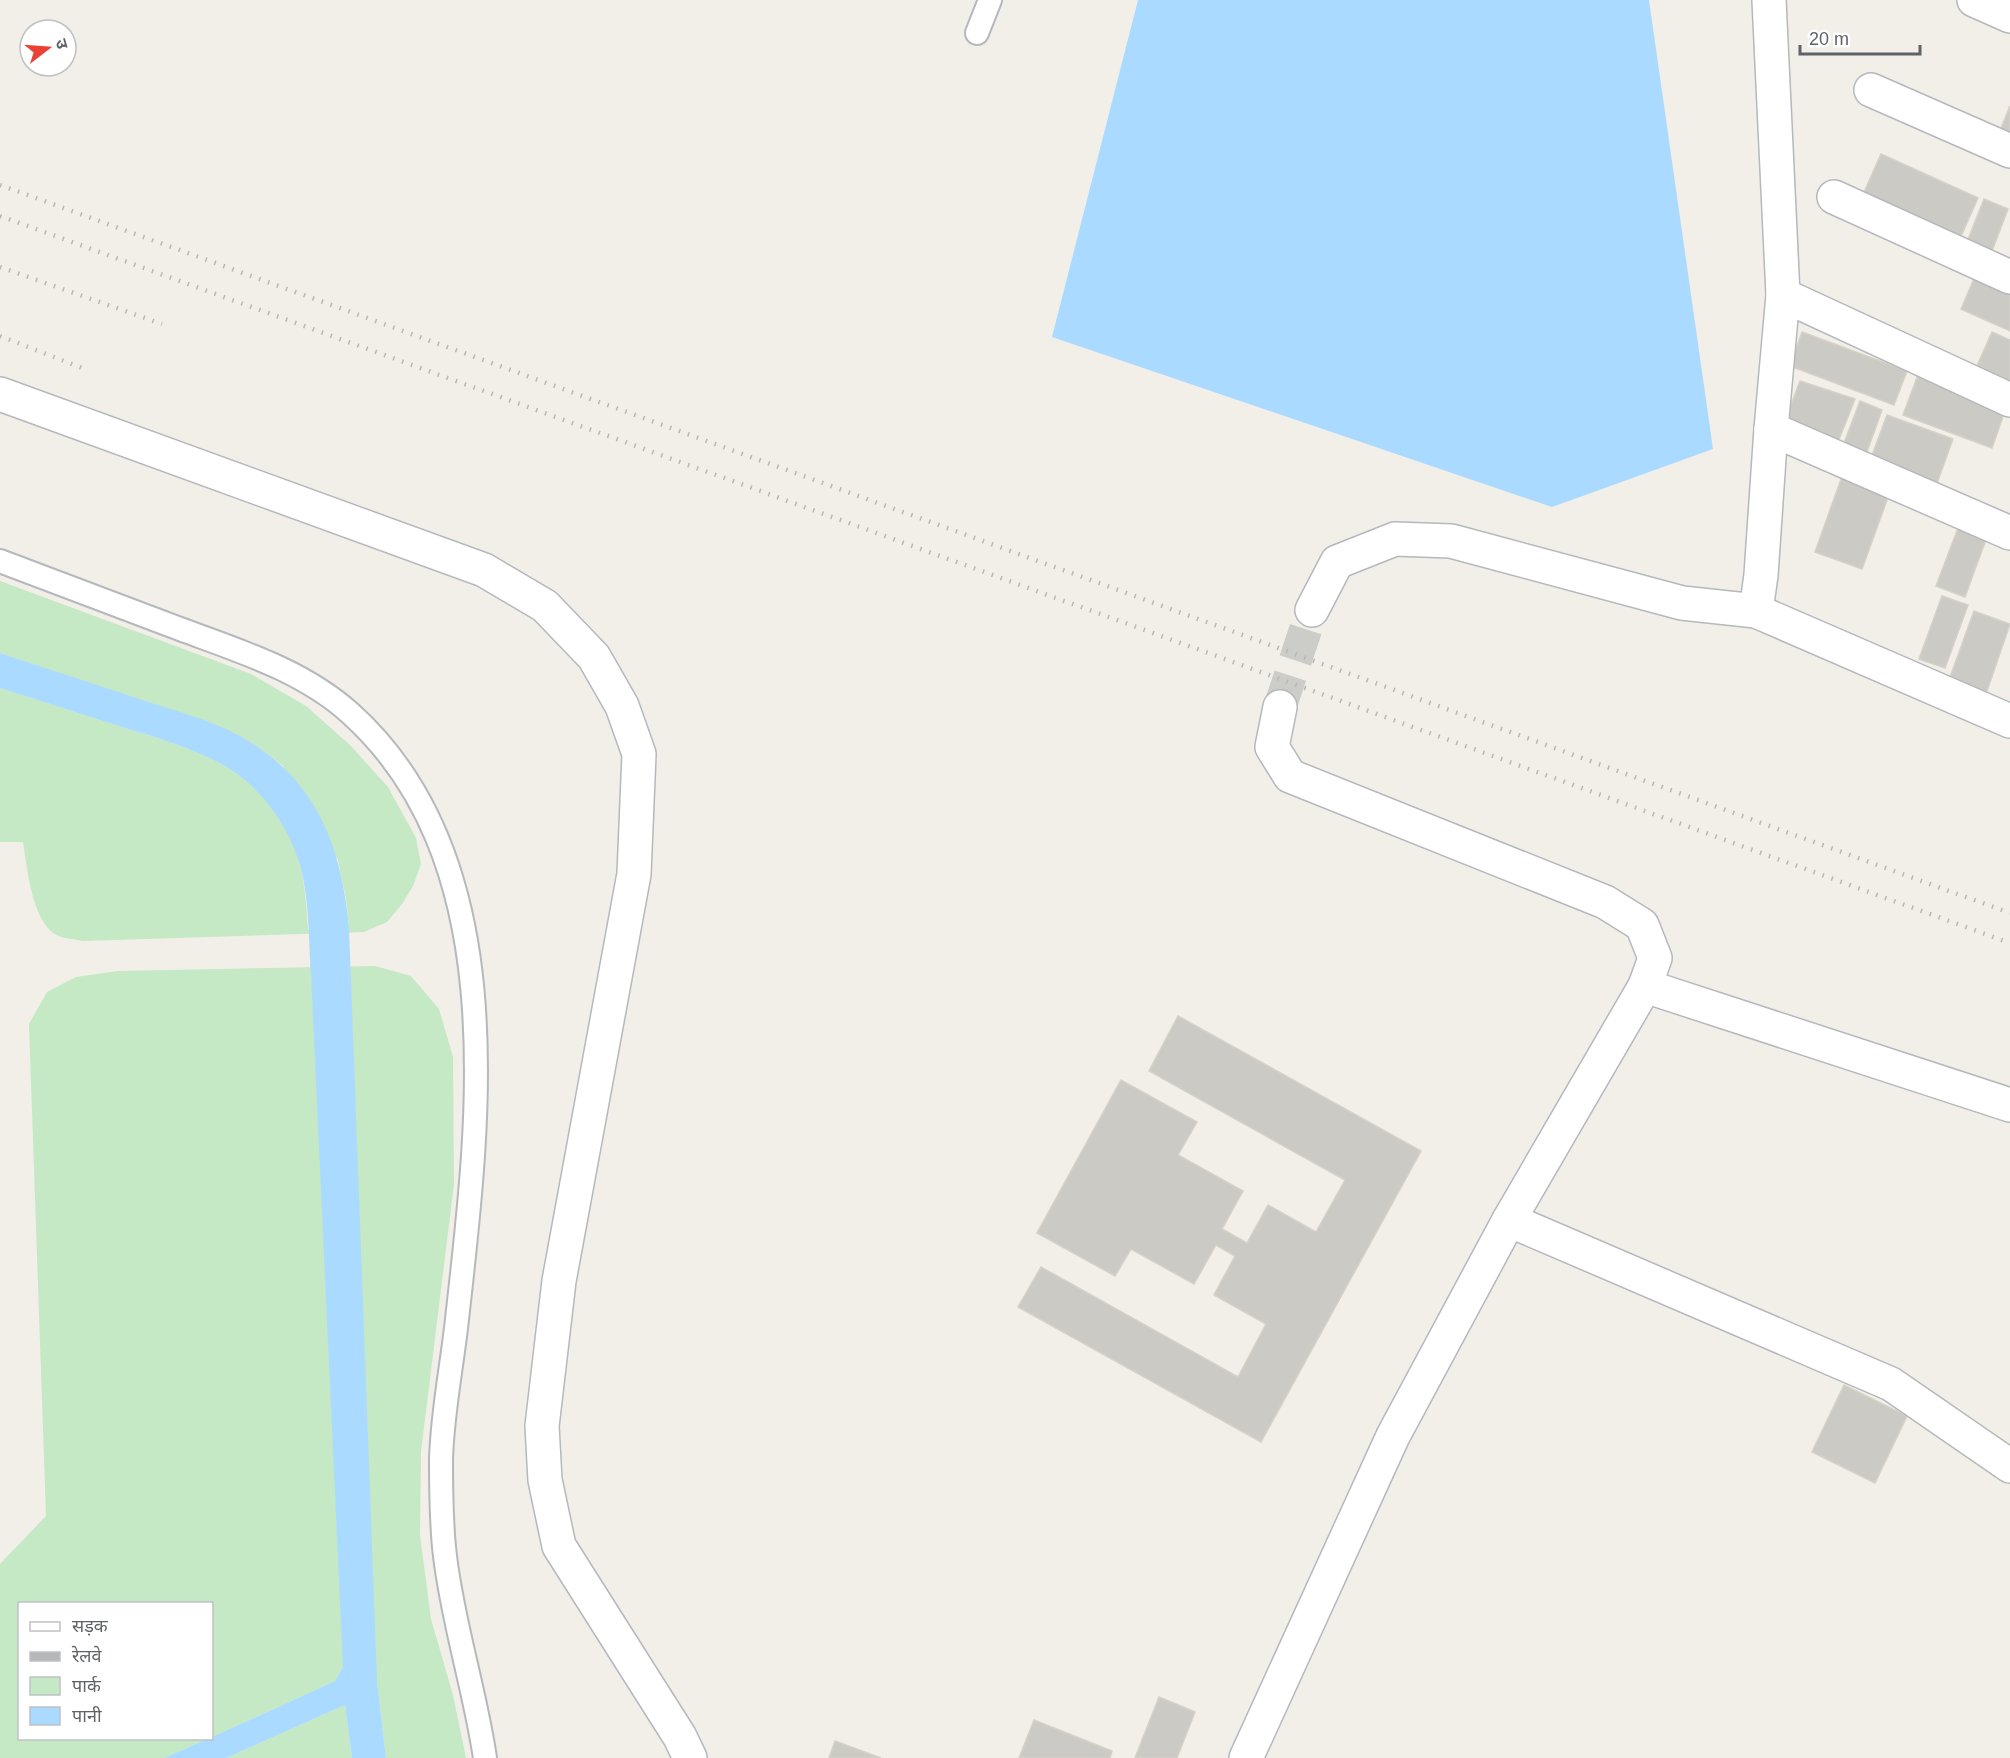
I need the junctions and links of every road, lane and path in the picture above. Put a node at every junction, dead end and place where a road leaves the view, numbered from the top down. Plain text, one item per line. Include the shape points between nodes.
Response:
1 (990, 0) edge
2 (1769, 0) edge
3 (1974, 0) edge
4 (2010, 16) edge
5 (977, 33) dead end
6 (1872, 90) dead end
7 (2010, 151) edge
8 (1834, 198) dead end
9 (2010, 277) edge
10 (1783, 296) junction
11 (0, 394) edge
12 (2010, 400) edge
13 (1771, 429) junction
14 (2010, 532) edge
15 (0, 561) edge
16 (1312, 610) tunnel mouth
17 (1756, 611) junction
18 (1280, 707) tunnel mouth
19 (2010, 721) edge
20 (1646, 986) junction
21 (2010, 1106) edge
22 (1509, 1220) junction
23 (2010, 1466) edge
24 (485, 1758) edge
25 (690, 1758) edge
26 (1246, 1758) edge

1 - 5 lane
2 - 10 street
3 - 4 street
6 - 7 street
8 - 9 street
10 - 12 street
10 - 13 street
11 - 25 street via 484,570 545,606 594,657 622,706 639,754 634,874 559,1281 542,1426 545,1480 560,1546
13 - 14 street
13 - 17 street
15 - 24 lane via 261,659 304,680 349,712 386,749 417,797 440,845 457,895 467,944 476,1088 472,1182 441,1455 441,1509 447,1568
16 - 17 street via 1337,562 1395,539 1451,541 1682,603
17 - 19 street
18 - 20 street via 1272,747 1290,776 1605,902 1642,925 1654,958
20 - 21 street
20 - 22 street
22 - 23 street via 1891,1384
22 - 26 street via 1393,1436

